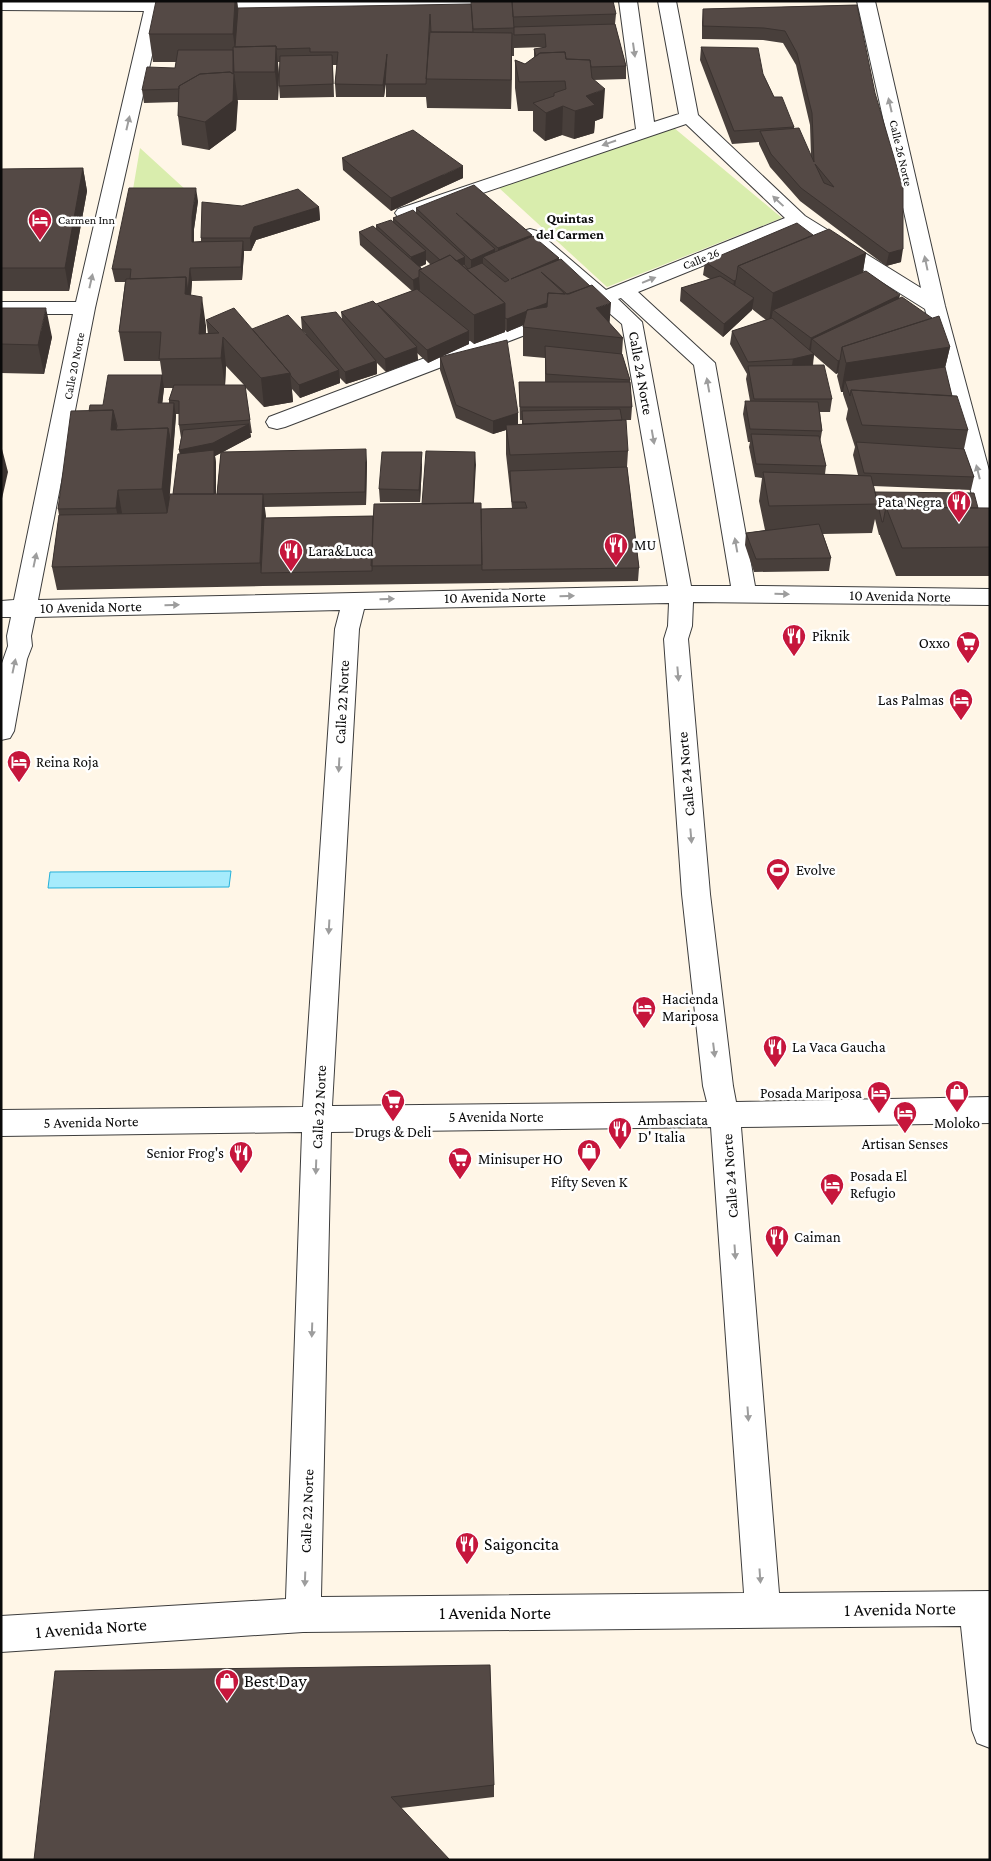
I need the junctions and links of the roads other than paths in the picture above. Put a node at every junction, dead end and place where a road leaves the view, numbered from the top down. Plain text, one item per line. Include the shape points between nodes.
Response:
1 (522, 1) edge
2 (628, 1) edge
3 (668, 1) edge
4 (866, 1) edge
5 (155, 3) edge
6 (1, 5) edge
7 (689, 116) junction
8 (646, 130) junction
9 (476, 188) junction
10 (492, 202) edge
11 (405, 213) edge
12 (798, 220) junction
13 (515, 221) edge
14 (614, 294) junction
15 (935, 306) junction
16 (1, 308) edge
17 (85, 308) junction
18 (277, 422) dead end
19 (990, 519) edge
20 (744, 593) junction
21 (681, 594) junction
22 (990, 597) edge
23 (354, 600) junction
24 (13, 608) edge
25 (1, 731) edge
26 (990, 1110) edge
27 (725, 1116) junction
28 (317, 1118) junction
29 (1, 1123) edge
30 (983, 1608) edge
31 (763, 1611) junction
32 (303, 1615) junction
33 (1, 1634) edge
34 (990, 1730) edge

1 - 5 street
2 -> 8 street
3 - 7 street
15 -> 4 street, Calle 26 Norte
5 - 6 street
17 -> 5 street, Calle 20 Norte
7 - 8 street
12 -> 7 street
8 -> 9 street
9 - 10 street
9 - 11 street
14 -> 12 street, Calle 26
12 - 15 street
13 - 14 street, Calle 24 Norte
14 - 18 street, Calle 26
20 -> 14 street, Calle 24 Norte via 704,363
14 -> 21 street, Calle 24 Norte via 632,322
19 -> 15 street, Calle 26 Norte
16 - 17 street
24 -> 17 street, Calle 20 Norte
20 - 21 street, 10 Avenida Norte
20 -> 22 street, 10 Avenida Norte
23 -> 21 street, 10 Avenida Norte
21 -> 27 street, Calle 24 Norte via 680,626 676,639 695,884 718,1086
24 -> 23 street, 10 Avenida Norte
23 -> 28 street, Calle 22 Norte via 346,629
25 -> 24 street, Calle 20 Norte via 20,646
26 - 27 street, 5 Avenida Norte
27 - 28 street, 5 Avenida Norte
27 -> 31 street, Calle 24 Norte
28 - 29 street, 5 Avenida Norte
28 -> 32 street, Calle 22 Norte
30 - 31 street, 1 Avenida Norte
30 - 34 street
31 - 32 street, 1 Avenida Norte
32 - 33 street, 1 Avenida Norte

